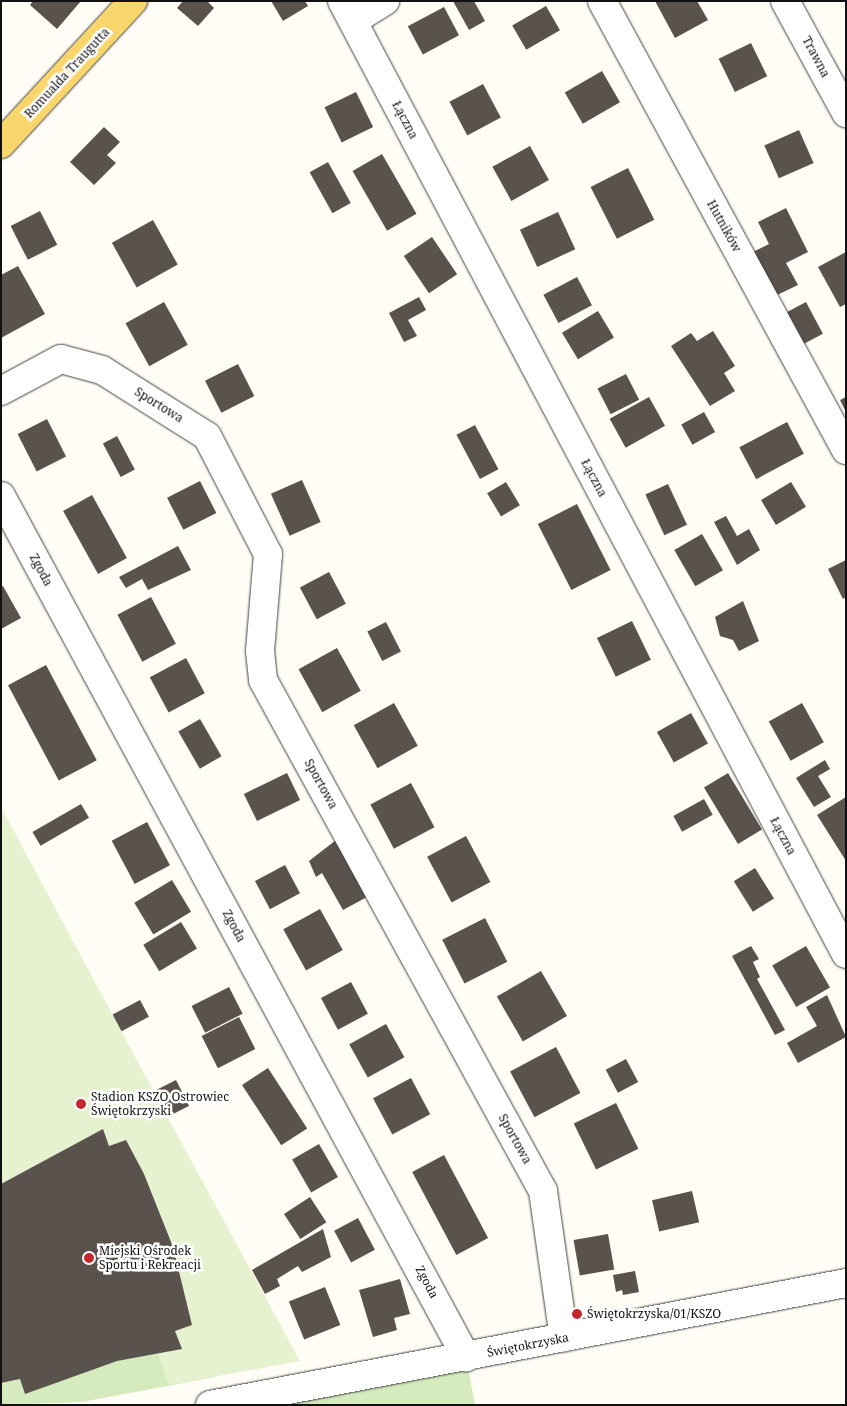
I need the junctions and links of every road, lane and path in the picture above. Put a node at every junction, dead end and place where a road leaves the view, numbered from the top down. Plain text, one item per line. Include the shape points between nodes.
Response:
1 (133, 1) edge
2 (385, 1) edge
3 (602, 1) edge
4 (786, 1) edge
5 (348, 11) edge
6 (846, 113) edge
7 (1, 144) edge
8 (1, 391) edge
9 (846, 450) edge
10 (1, 496) edge
11 (846, 954) edge
12 (846, 1283) edge
13 (564, 1338) junction
14 (466, 1357) junction
15 (210, 1405) edge

1 - 7 main road, Romualda Traugutta
2 - 5 street
3 - 9 street, Hutników
4 - 6 street, Trawna
5 - 11 street, Łączna
8 - 13 street, Sportowa via 61,360 102,370 207,436 268,554 260,651 264,680 543,1191
10 - 14 street, Zgoda
12 - 13 street, Świętokrzyska
13 - 14 street, Świętokrzyska
14 - 15 street, Świętokrzyska

